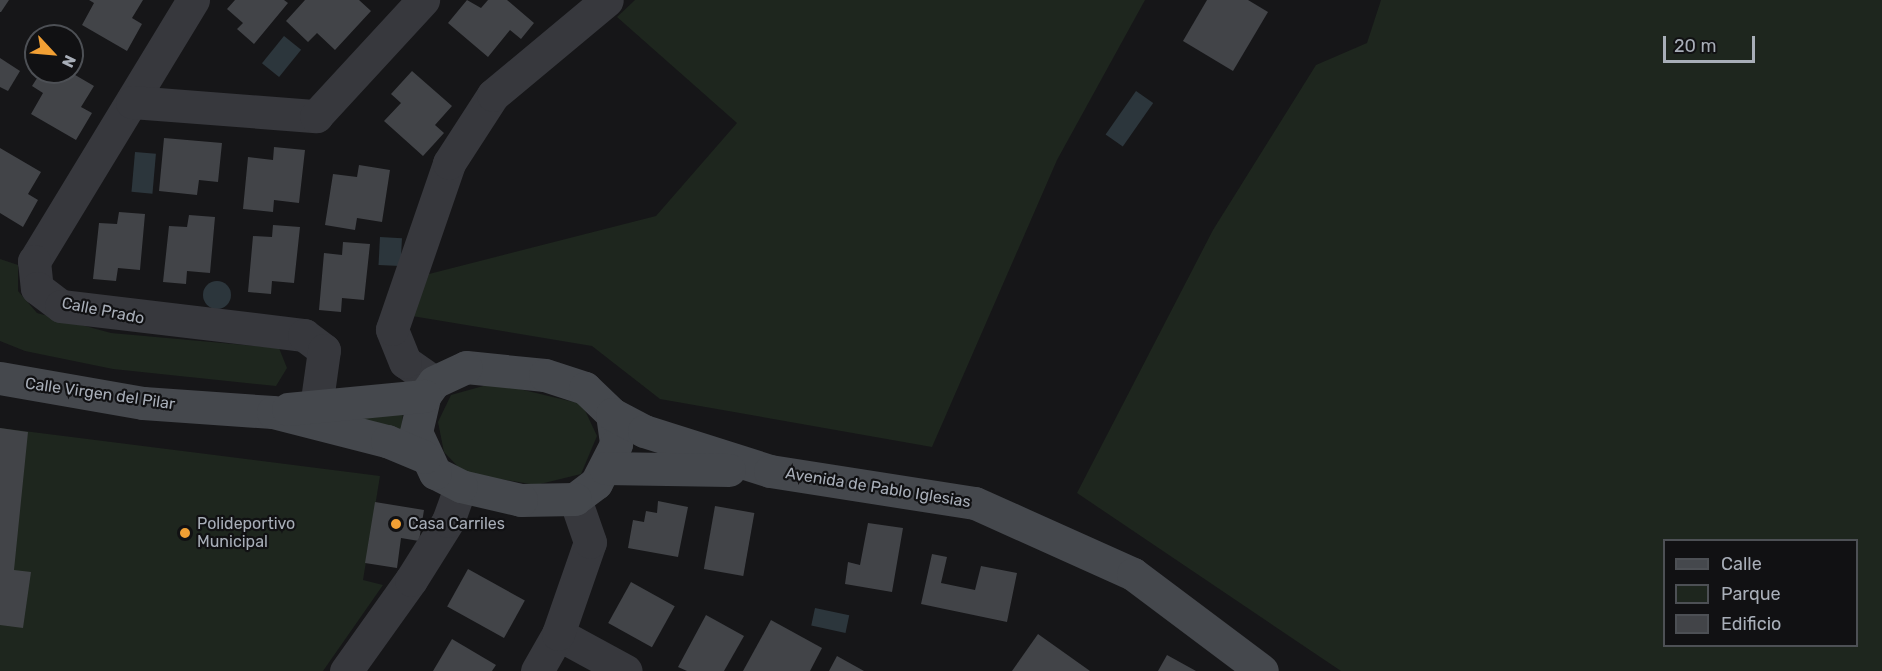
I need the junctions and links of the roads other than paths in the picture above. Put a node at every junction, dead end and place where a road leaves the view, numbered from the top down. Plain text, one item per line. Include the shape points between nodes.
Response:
1 (193, 0) edge
2 (423, 0) edge
3 (607, 0) edge
4 (132, 102) junction
5 (0, 378) edge
6 (429, 389) junction
7 (316, 407) junction
8 (273, 412) junction
9 (612, 414) junction
10 (425, 457) junction
11 (605, 468) junction
12 (770, 471) junction
13 (461, 486) junction
14 (575, 499) junction
15 (558, 634) junction
16 (346, 671) edge
17 (537, 671) edge
18 (626, 671) edge
19 (1262, 671) edge

1 - 4 street, Calle Prado
2 - 4 street via 316,116
3 - 6 street via 493,95 449,163 392,329 405,362
4 - 7 street, Calle Prado via 34,261 37,288 61,306 304,335 324,350
5 - 8 main road, Calle Virgen del Pilar via 143,404
6 - 7 main road, Calle Virgen del Pilar
6 - 9 main road via 466,367 545,375 585,388
6 - 10 main road via 416,432
7 - 8 main road, Calle Virgen del Pilar
8 - 10 main road, Calle Virgen del Pilar via 387,441
9 - 11 main road via 616,444
9 - 12 main road, Avenida de Pablo Iglesias via 644,431
10 - 13 main road via 435,473
11 - 12 main road, Avenida de Pablo Iglesias
11 - 14 main road
12 - 19 main road, Avenida de Pablo Iglesias via 975,503 1133,574
13 - 14 main road via 521,500
13 - 16 street via 448,521
14 - 15 street via 590,542
15 - 17 street
15 - 18 street

